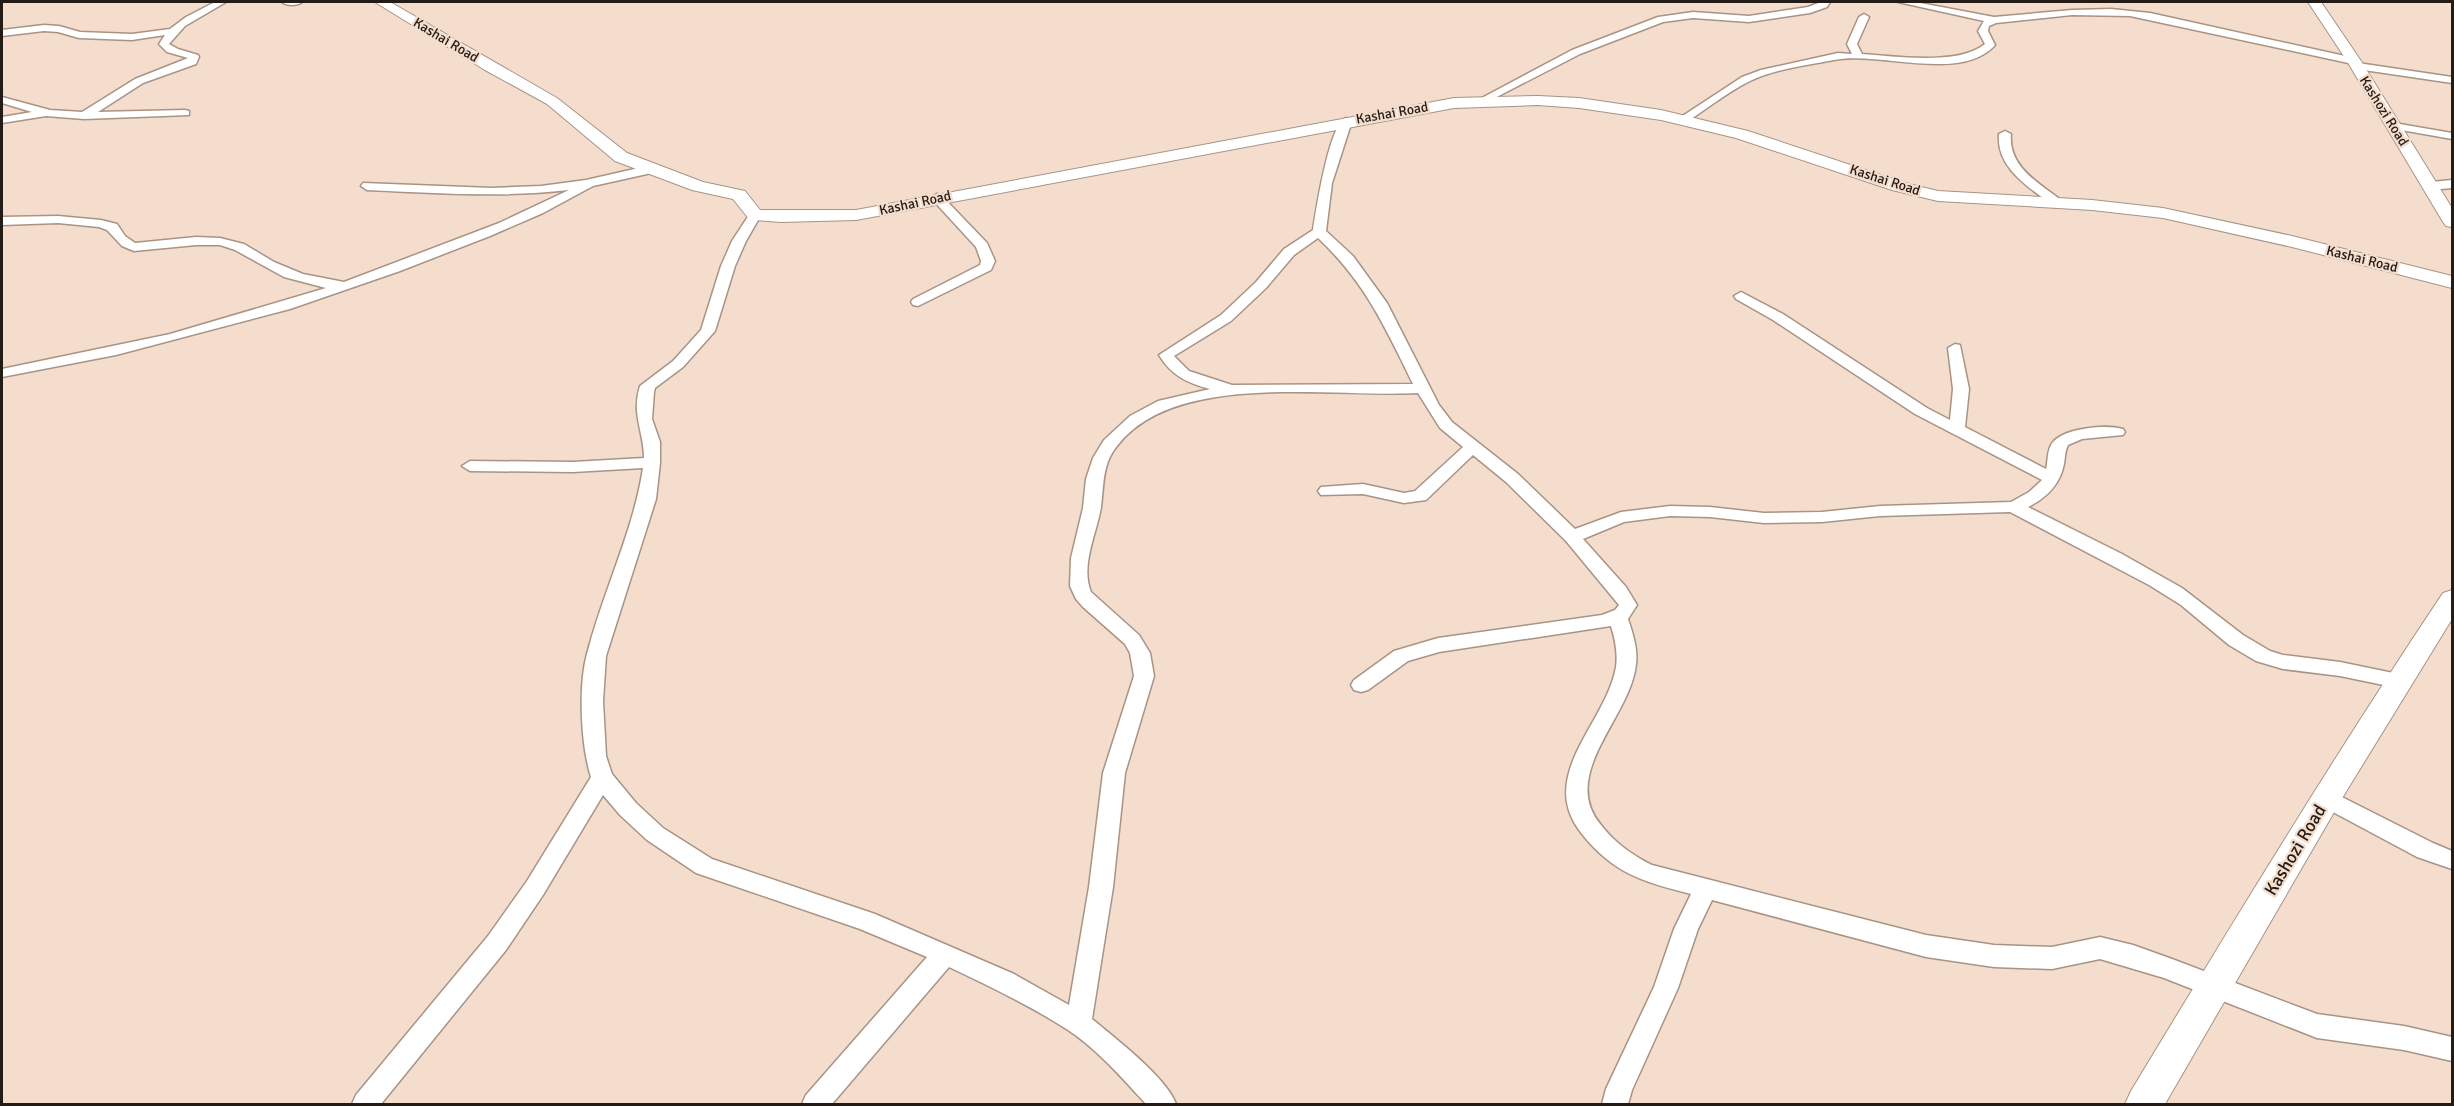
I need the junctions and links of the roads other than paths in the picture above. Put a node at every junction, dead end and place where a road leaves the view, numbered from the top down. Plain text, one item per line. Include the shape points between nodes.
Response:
1 (221, 2) edge
2 (287, 2) edge
3 (297, 2) edge
4 (382, 2) edge
5 (1686, 2) edge
6 (1825, 2) edge
7 (1903, 2) edge
8 (2117, 2) edge
9 (2315, 2) edge
10 (2129, 13) junction
11 (1693, 15) junction
12 (1864, 17) dead end
13 (1994, 20) junction
14 (174, 31) junction
15 (2, 33) edge
16 (1860, 57) junction
17 (2356, 64) junction
18 (2452, 80) edge
19 (2, 100) edge
20 (1483, 100) junction
21 (50, 112) junction
22 (185, 113) dead end
23 (84, 116) junction
24 (1684, 119) junction
25 (2, 120) edge
26 (1346, 121) junction
27 (2394, 126) junction
28 (2005, 134) dead end
29 (2452, 136) edge
30 (652, 169) junction
31 (590, 183) junction
32 (2452, 184) edge
33 (367, 186) dead end
34 (2431, 186) junction
35 (937, 198) junction
36 (2058, 204) junction
37 (755, 215) junction
38 (2, 221) edge
39 (2452, 222) edge
40 (1319, 232) junction
41 (2452, 282) edge
42 (352, 285) junction
43 (1742, 296) dead end
44 (918, 302) dead end
45 (1955, 348) dead end
46 (2, 373) edge
47 (1423, 388) junction
48 (1233, 390) junction
49 (1957, 430) junction
50 (2117, 432) dead end
51 (1473, 446) junction
52 (652, 463) junction
53 (470, 466) dead end
54 (2051, 478) junction
55 (1327, 491) dead end
56 (2013, 507) junction
57 (1572, 537) junction
58 (2452, 599) edge
59 (1618, 618) junction
60 (2398, 681) junction
61 (1362, 685) dead end
62 (602, 778) junction
63 (2326, 798) junction
64 (2452, 860) edge
65 (1706, 888) junction
66 (945, 954) junction
67 (2213, 988) junction
68 (1079, 1023) junction
69 (2452, 1050) edge
70 (365, 1104) edge
71 (815, 1104) edge
72 (1163, 1104) edge
73 (1615, 1104) edge
74 (2144, 1104) edge

1 - 14 street
2 - 3 street
4 - 30 street, Kashai Road via 552,101 621,157
5 - 11 street
6 - 11 street via 1810,10 1749,20
7 - 13 street
8 - 10 street
9 - 17 street, Kashozi Road
10 - 13 street via 2067,11
10 - 17 street
11 - 20 street via 1661,19 1613,37
12 - 16 street via 1852,45
13 - 16 street via 1983,27 1989,48 1972,56 1943,60
14 - 15 street via 132,37 79,35 44,28
14 - 23 street via 164,44 172,51 194,57 192,62 139,81
16 - 24 street via 1838,56 1755,75
17 - 18 street
17 - 27 street, Kashozi Road
19 - 21 street
20 - 24 street, Kashai Road via 1600,105
20 - 26 street, Kashai Road
21 - 23 street
21 - 25 street
22 - 23 street
24 - 36 street, Kashai Road via 1940,196
26 - 35 street, Kashai Road
26 - 40 street via 1326,183
27 - 29 street
27 - 34 street, Kashozi Road
28 - 36 street via 2002,146 2006,156
30 - 31 street
30 - 37 street, Kashai Road via 698,186 739,195
31 - 33 street via 483,192
31 - 42 street via 538,211
32 - 34 street
34 - 39 street, Kashozi Road
35 - 37 street, Kashai Road via 856,215
35 - 44 street via 982,246 988,261 981,270
36 - 41 street, Kashai Road via 2129,208 2214,223
37 - 52 street via 728,266 708,331 678,364 648,386 644,419 652,442
38 - 42 street via 106,224 117,237 134,247 221,242 243,248 314,284
40 - 47 street via 1348,259 1380,303
40 - 48 street via 1289,252 1226,318 1166,355 1173,367 1195,379
42 - 46 street via 132,348
43 - 49 street
45 - 49 street via 1960,389
47 - 48 street
47 - 51 street via 1446,425
48 - 68 street via 1179,400 1140,417 1112,441 1094,478 1092,510 1079,557 1079,590 1128,632 1141,650 1144,670 1143,685 1114,773
49 - 54 street
50 - 54 street via 2080,435 2061,442
51 - 55 street via 1420,496 1404,498 1363,489
51 - 57 street
52 - 53 street
52 - 62 street via 646,499 596,656 592,701 595,756
54 - 56 street via 2042,494
56 - 57 street via 1880,511 1822,518 1670,511 1621,517
56 - 60 street via 2174,591 2229,633 2277,661
57 - 59 street via 1625,598 1628,605
58 - 60 street, Kashozi Road
59 - 61 street via 1438,645 1401,656
59 - 65 street via 1625,638 1626,669 1614,702 1576,776 1576,807 1587,828 1627,865
60 - 63 street, Kashozi Road
62 - 66 street via 627,809 655,834 704,866 867,921
62 - 70 street via 497,944
63 - 64 street
63 - 67 street, Kashozi Road
65 - 67 street via 1926,946 1994,956 2052,958 2100,948 2133,956
65 - 73 street
66 - 68 street
66 - 71 street
67 - 69 street via 2317,1026 2404,1038
67 - 74 street, Kashozi Road
68 - 72 street via 1128,1066

